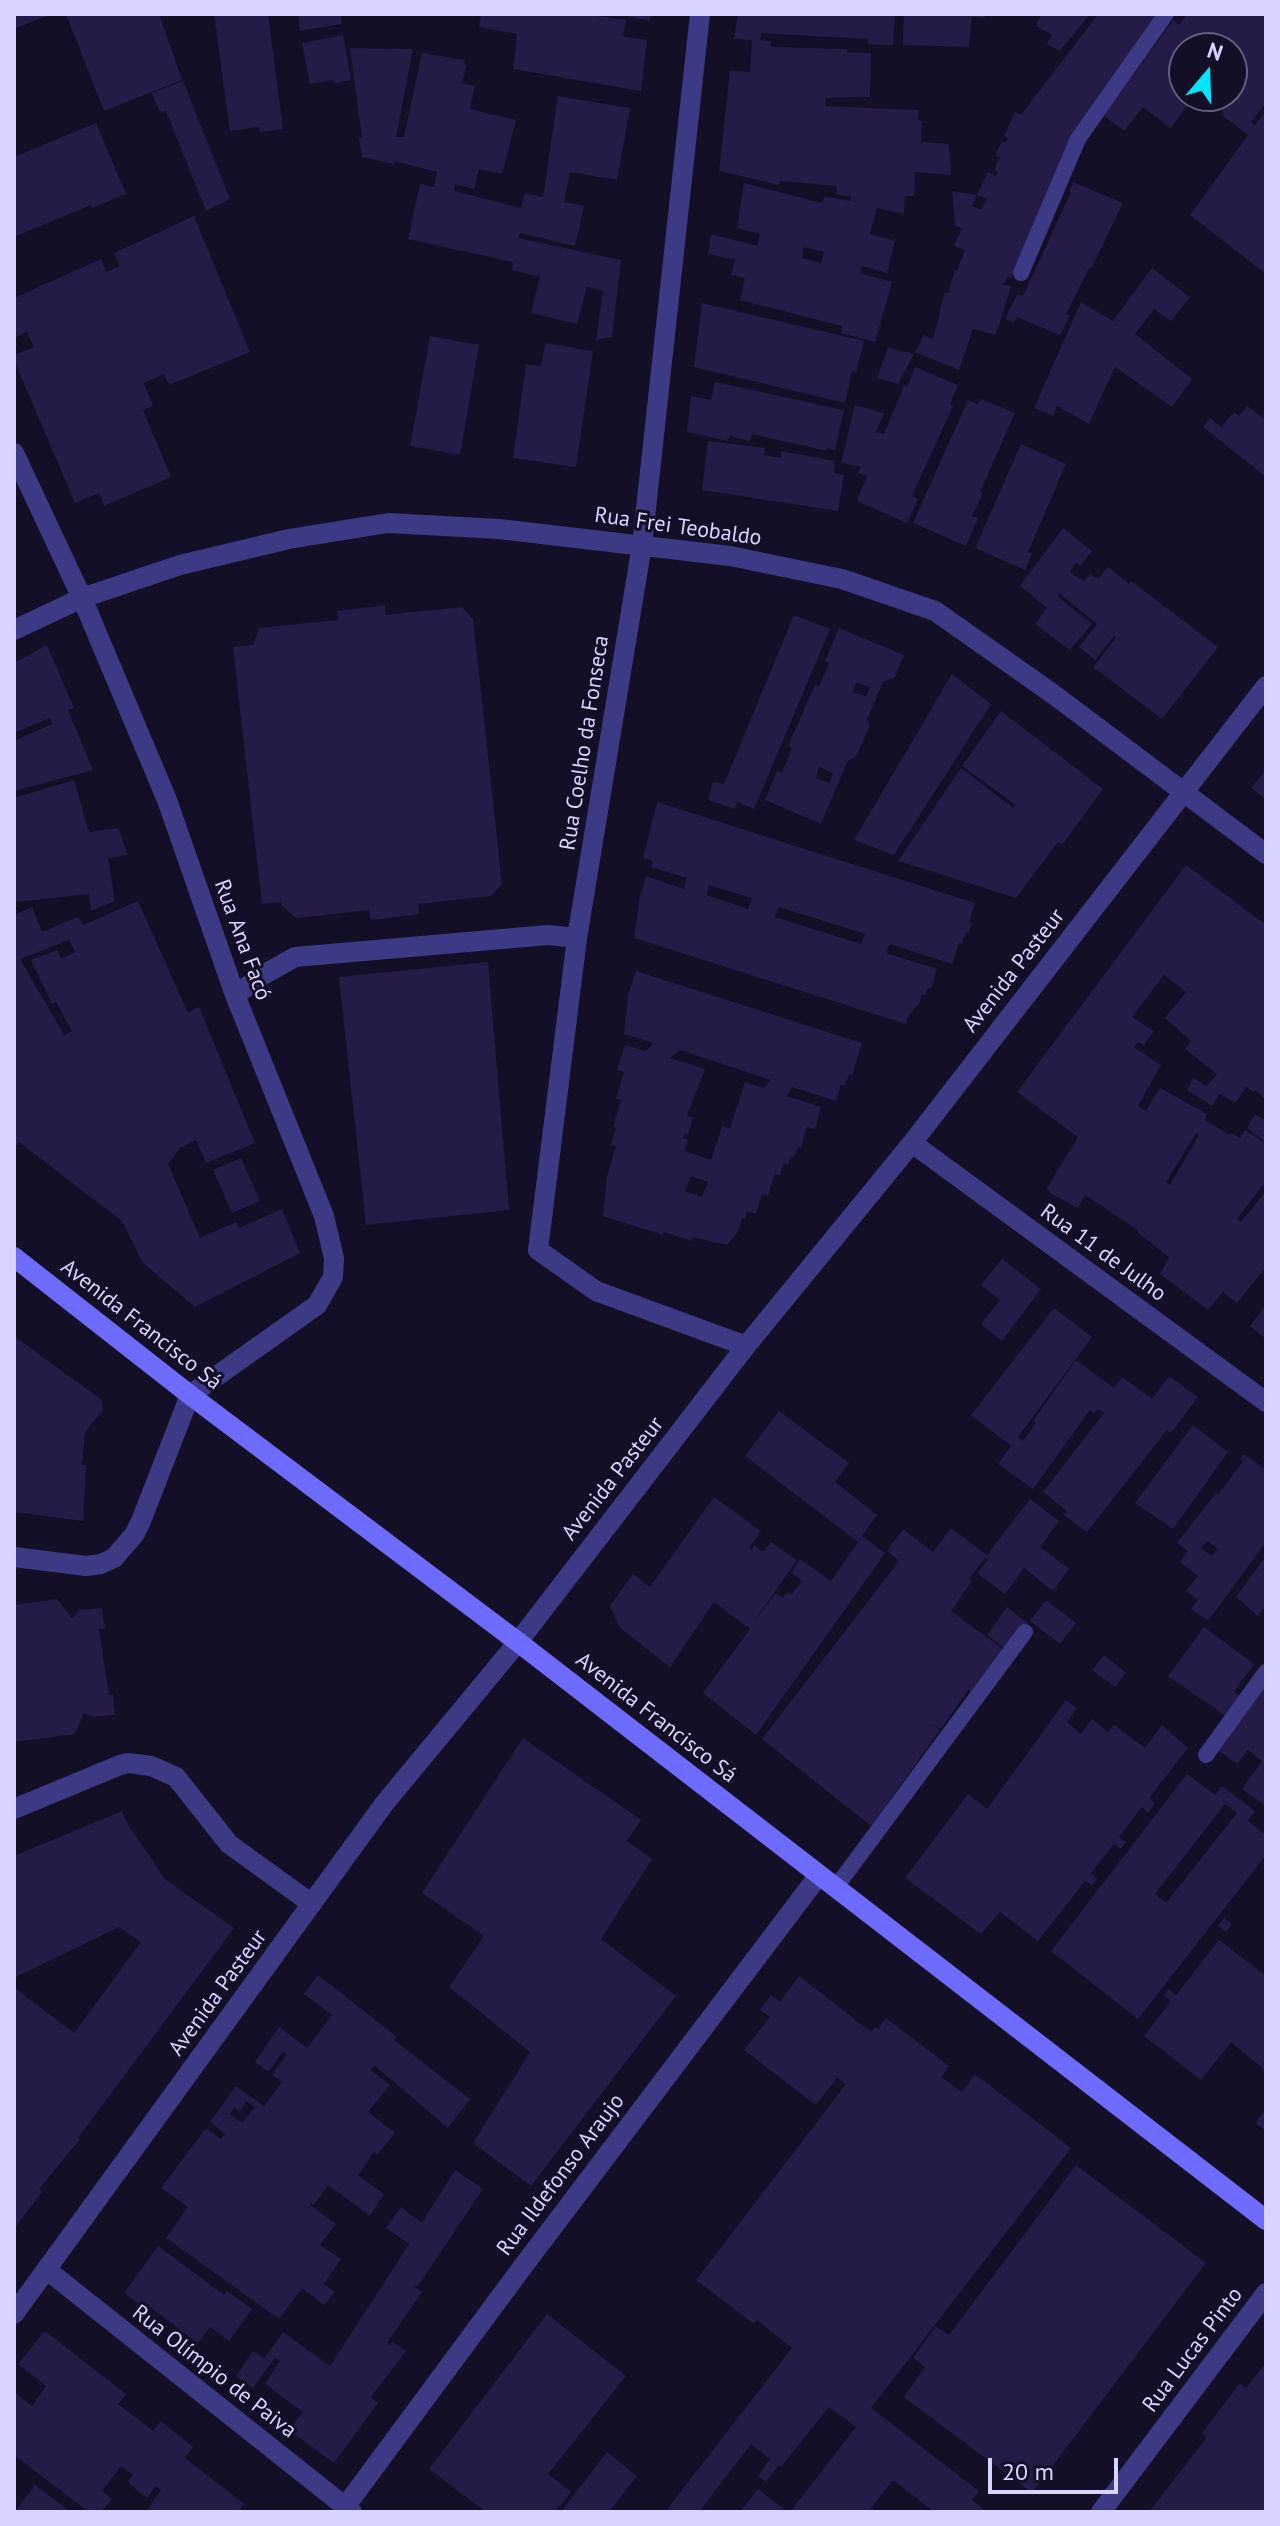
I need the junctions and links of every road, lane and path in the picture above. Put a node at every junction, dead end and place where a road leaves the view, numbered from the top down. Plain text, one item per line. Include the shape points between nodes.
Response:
1 (700, 14) edge
2 (1166, 14) edge
3 (1021, 273) dead end
4 (14, 453) edge
5 (642, 545) junction
6 (82, 598) junction
7 (14, 630) edge
8 (1266, 686) edge
9 (1182, 792) junction
10 (1266, 854) edge
11 (577, 938) junction
12 (235, 995) junction
13 (912, 1143) junction
14 (14, 1257) edge
15 (746, 1346) junction
16 (190, 1395) junction
17 (1266, 1402) edge
18 (14, 1557) edge
19 (1025, 1632) dead end
20 (518, 1642) junction
21 (1266, 1672) edge
22 (1206, 1755) dead end
23 (14, 1809) edge
24 (828, 1881) junction
25 (312, 1904) junction
26 (1266, 2220) edge
27 (47, 2270) junction
28 (1266, 2293) edge
29 (14, 2314) edge
30 (348, 2509) edge
31 (1101, 2512) edge

1 - 5 street, Rua Coelho da Fonseca
2 - 3 lane via 1078,139
4 - 6 street, Rua Ana Facó
5 - 6 street, Rua Frei Teobaldo via 388,523 180,565
5 - 9 street, Rua Frei Teobaldo via 842,579 935,611
5 - 11 street, Rua Coelho da Fonseca
6 - 7 street, Rua Frei Teobaldo
6 - 12 street, Rua Ana Facó via 167,800
8 - 9 street, Avenida Pasteur
9 - 10 street, Rua Frei Teobaldo
9 - 13 street, Avenida Pasteur
11 - 12 street via 548,935 295,957
11 - 15 street, Rua Coelho da Fonseca via 538,1250 596,1291
12 - 16 street, Rua Ana Facó via 324,1216 333,1277 317,1305
13 - 15 street, Avenida Pasteur
13 - 17 street, Rua 11 de Julho
14 - 16 main road, Avenida Francisco Sá
15 - 20 street, Avenida Pasteur
16 - 18 street via 141,1521 114,1558 86,1566
16 - 20 main road, Avenida Francisco Sá
19 - 24 lane
20 - 24 main road, Avenida Francisco Sá
20 - 25 street, Avenida Pasteur via 384,1804
21 - 22 lane
23 - 25 street via 120,1765 151,1766 176,1777 229,1844
24 - 26 main road, Avenida Francisco Sá
24 - 30 street, Rua Ildefonso Araujo via 521,2269
25 - 27 street, Avenida Pasteur
27 - 29 street, Avenida Pasteur
27 - 30 street, Rua Olímpio de Paiva
28 - 31 street, Rua Lucas Pinto

